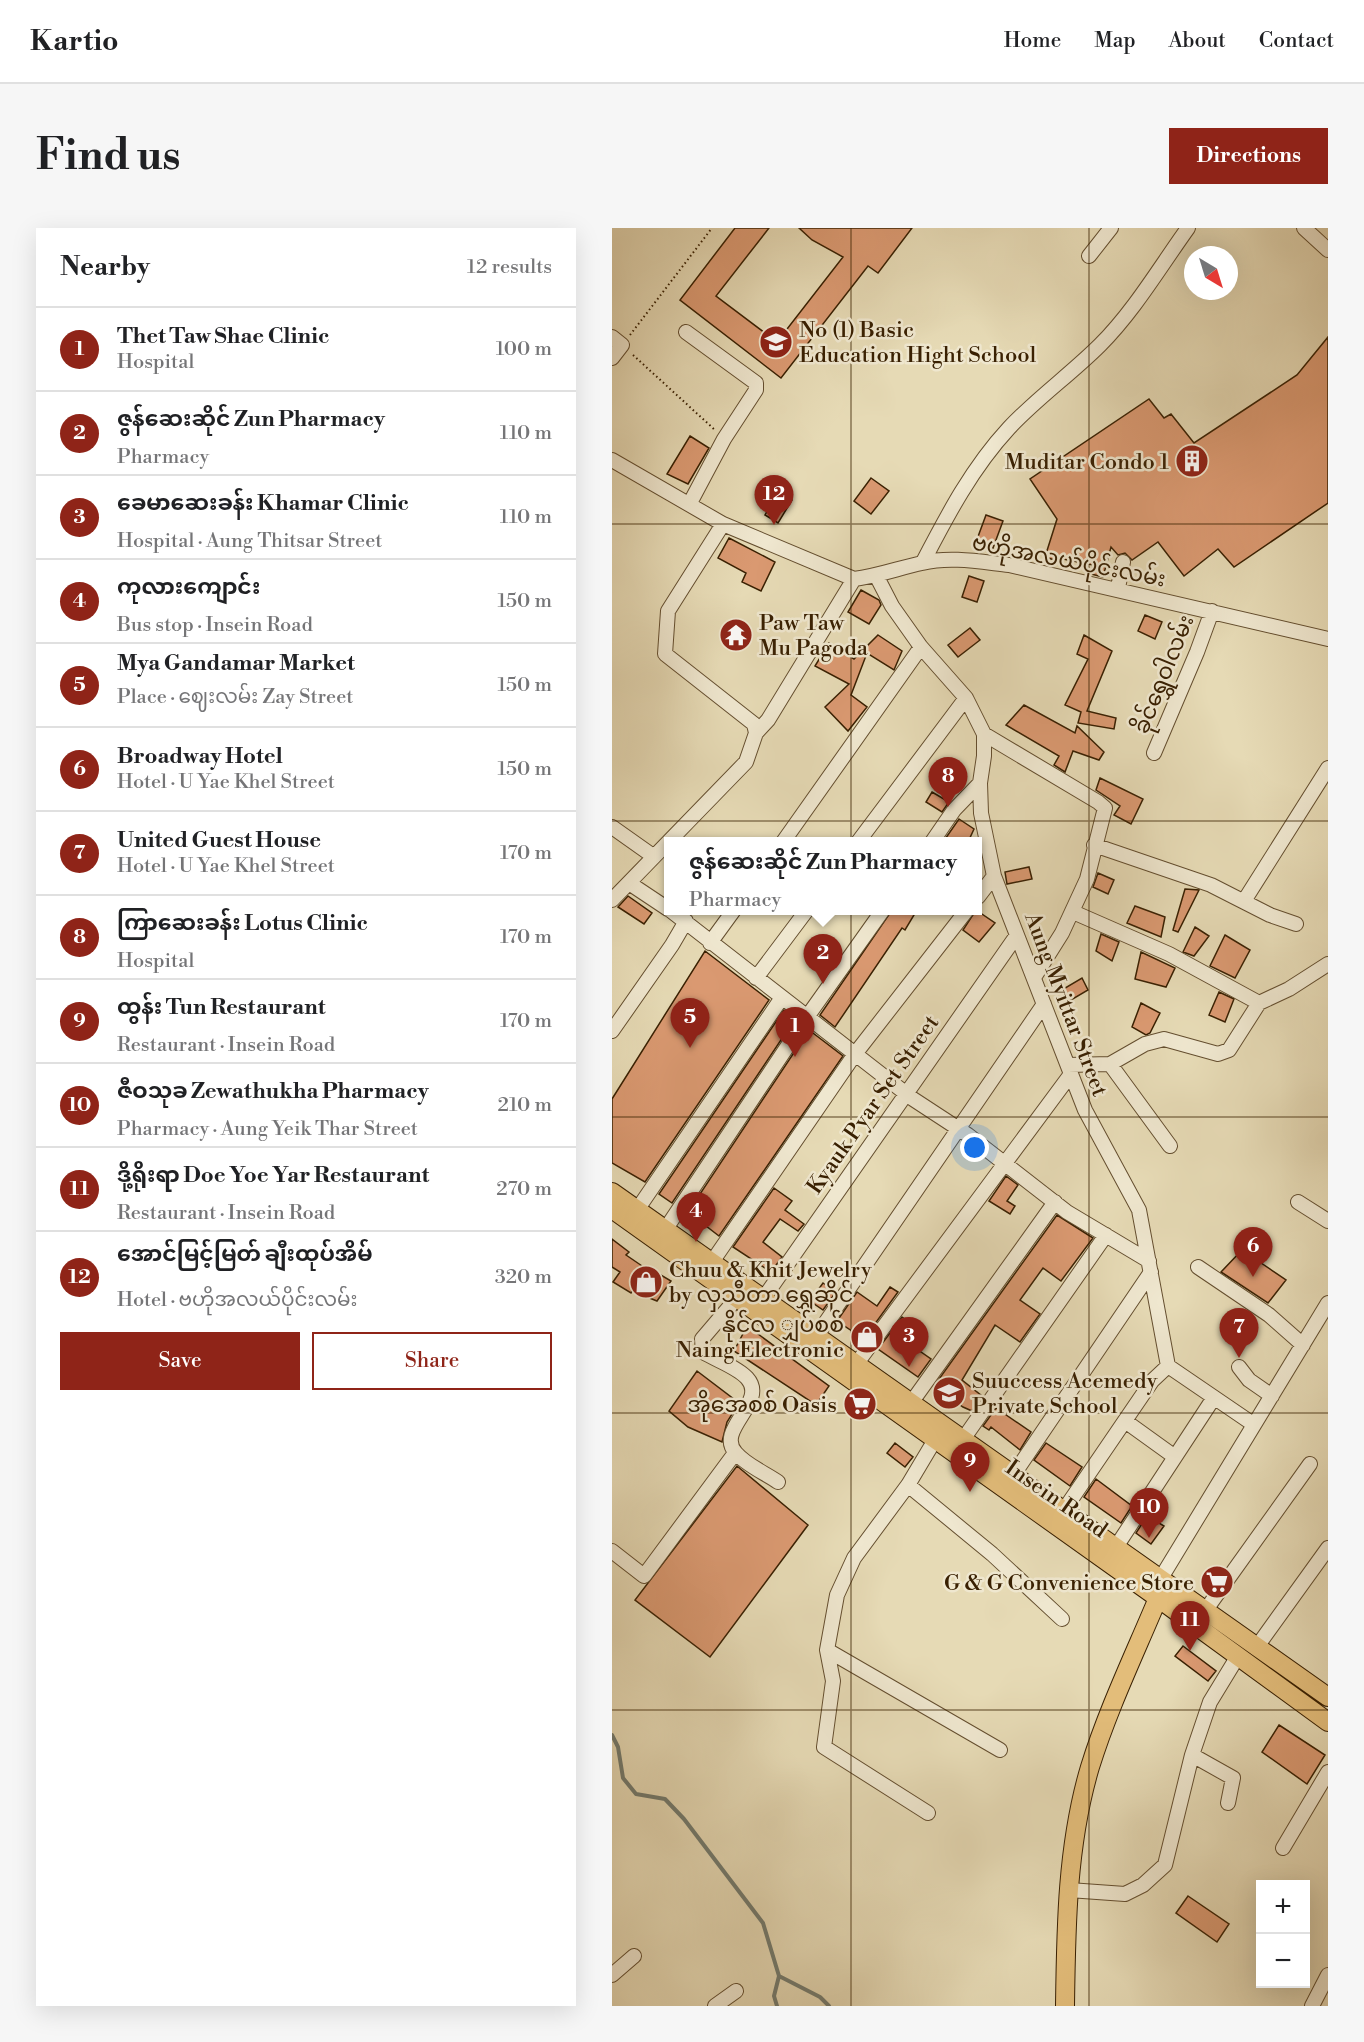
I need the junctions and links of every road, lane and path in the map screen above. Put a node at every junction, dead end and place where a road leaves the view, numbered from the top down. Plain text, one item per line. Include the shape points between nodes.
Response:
1 (712, 228) edge
2 (1111, 228) edge
3 (1188, 228) edge
4 (1304, 228) edge
5 (1328, 250) edge
6 (1089, 256) dead end
7 (686, 332) dead end
8 (617, 341) edge
9 (612, 358) edge
10 (724, 439) junction
11 (612, 460) edge
12 (690, 503) junction
13 (723, 524) junction
14 (924, 562) junction
15 (1123, 562) dead end
16 (877, 576) junction
17 (854, 579) junction
18 (1118, 588) junction
19 (1212, 611) junction
20 (1328, 639) edge
21 (921, 647) junction
22 (966, 698) junction
23 (755, 728) junction
24 (984, 734) junction
25 (1154, 753) dead end
26 (1328, 768) edge
27 (980, 783) junction
28 (612, 827) edge
29 (672, 837) edge
30 (787, 837) edge
31 (862, 837) edge
32 (935, 837) edge
33 (664, 845) edge
34 (1094, 845) junction
35 (653, 856) junction
36 (994, 876) junction
37 (629, 883) junction
38 (982, 892) edge
39 (612, 900) edge
40 (1244, 902) junction
41 (664, 907) edge
42 (1073, 912) junction
43 (677, 915) edge
44 (731, 915) edge
45 (803, 915) edge
46 (879, 915) edge
47 (963, 915) edge
48 (686, 921) junction
49 (1296, 924) dead end
50 (1017, 935) junction
51 (711, 943) junction
52 (1328, 964) edge
53 (1035, 976) junction
54 (756, 978) junction
55 (781, 999) junction
56 (1259, 1003) junction
57 (1044, 1004) junction
58 (807, 1017) junction
59 (612, 1031) edge
60 (855, 1054) junction
61 (1110, 1064) junction
62 (1070, 1070) junction
63 (905, 1093) junction
64 (957, 1128) junction
65 (1170, 1146) dead end
66 (1003, 1162) junction
67 (614, 1200) edge
68 (1055, 1202) junction
69 (1298, 1202) dead end
70 (637, 1210) junction
71 (1328, 1221) edge
72 (665, 1230) junction
73 (1106, 1235) junction
74 (712, 1262) junction
75 (1150, 1267) junction
76 (1198, 1267) dead end
77 (737, 1298) junction
78 (763, 1299) junction
79 (1328, 1303) edge
80 (817, 1335) junction
81 (1303, 1345) junction
82 (857, 1363) junction
83 (1168, 1366) junction
84 (1239, 1367) dead end
85 (1272, 1396) junction
86 (1213, 1399) junction
87 (912, 1402) junction
88 (901, 1416) junction
89 (1125, 1421) junction
90 (1253, 1424) junction
91 (946, 1425) junction
92 (964, 1438) junction
93 (934, 1440) junction
94 (735, 1453) junction
95 (1175, 1457) junction
96 (1310, 1464) dead end
97 (1014, 1474) junction
98 (778, 1482) dead end
99 (908, 1485) junction
100 (1064, 1510) junction
101 (1116, 1547) junction
102 (1328, 1548) edge
103 (612, 1551) edge
104 (1161, 1578) junction
105 (1158, 1598) junction
106 (1205, 1611) junction
107 (1062, 1619) dead end
108 (1256, 1648) junction
109 (827, 1650) junction
110 (1238, 1656) junction
111 (1328, 1697) edge
112 (1328, 1722) edge
113 (1000, 1750) dead end
114 (1192, 1755) junction
115 (1328, 1772) edge
116 (1228, 1803) dead end
117 (928, 1813) dead end
118 (1283, 1848) dead end
119 (1069, 1890) junction
120 (634, 1956) dead end
121 (612, 1975) edge
122 (1328, 1975) edge
123 (736, 1991) dead end
124 (715, 2006) edge
125 (1065, 2006) edge
126 (1312, 2006) edge

1 - 8 path
2 - 6 street
3 - 14 street via 1100,345 1010,427 977,465
4 - 5 street
7 - 10 street via 756,383 756,390
8 - 9 street
8 - 10 path
10 - 12 street
11 - 12 street
12 - 13 street
13 - 17 street
13 - 23 street via 668,611 665,654
14 - 16 street, ဗဟိုအလယ်ပိုင်းလမ်း
14 - 18 street, ဗဟိုအလယ်ပိုင်းလမ်း via 962,560 1009,565
15 - 18 street
16 - 17 street, ဗဟိုအလယ်ပိုင်းလမ်း
16 - 21 street, Aung Myittar Street via 892,606
17 - 23 street via 768,720
18 - 19 street, ဗဟိုအလယ်ပိုင်းလမ်း
19 - 20 street, ဗဟိုအလယ်ပိုင်းလမ်း
19 - 25 street, ခိုင်ရွှေဝါလမ်း
21 - 22 street, Aung Myittar Street
21 - 30 street
22 - 24 street, Aung Myittar Street
22 - 31 street
23 - 29 street via 746,762
24 - 27 street, Aung Myittar Street
24 - 34 street via 1105,808
26 - 40 street
27 - 32 street
27 - 36 street, Aung Myittar Street via 981,813
28 - 35 street
33 - 35 street
34 - 40 street via 1211,885
34 - 42 street via 1087,879
35 - 37 street
36 - 38 street
36 - 50 street, Aung Myittar Street
37 - 39 street
37 - 41 street
40 - 49 street
42 - 53 street
42 - 56 street via 1169,954
43 - 48 street
44 - 51 street
45 - 54 street
46 - 58 street
47 - 60 street
48 - 51 street
48 - 59 street
50 - 53 street, Aung Myittar Street
50 - 63 street, Kyauk Pyar Set Street
51 - 54 street
52 - 56 street via 1306,980
53 - 57 street, Aung Myittar Street
54 - 55 street
55 - 58 street
55 - 70 street
56 - 61 street via 1229,1050 1218,1054 1164,1039 1145,1044
57 - 62 street, Aung Myittar Street
57 - 64 street
58 - 60 street
58 - 72 street
60 - 63 street
60 - 74 street
61 - 62 street
61 - 65 street
62 - 66 street
62 - 75 street, Aung Myittar Street via 1085,1110 1139,1210
63 - 64 street
63 - 78 street, Kyauk Pyar Set Street
64 - 66 street
64 - 80 street
66 - 68 street
66 - 82 street
67 - 70 main road, Insein Road
67 - 77 main road, Insein Road
68 - 73 street
68 - 87 street
69 - 71 street
70 - 72 main road, Insein Road
72 - 74 main road, Insein Road
73 - 75 street
73 - 92 street
74 - 78 main road, Insein Road
75 - 83 street, Aung Myittar Street
75 - 97 street
76 - 81 street via 1269,1315
77 - 88 main road, Insein Road
77 - 94 street via 702,1339 701,1347 703,1352 746,1376 753,1385 752,1397 732,1434
78 - 80 main road, Insein Road
79 - 81 street
80 - 82 main road, Insein Road
81 - 85 street
82 - 87 main road, Insein Road
83 - 86 street
83 - 89 street via 1152,1381
84 - 85 street via 1249,1380
85 - 90 street
86 - 90 street
86 - 95 street
87 - 88 street
87 - 91 main road, Insein Road
88 - 93 main road, Insein Road
89 - 95 street
89 - 100 street
90 - 104 street
91 - 92 main road, Insein Road
91 - 93 street
92 - 97 main road, Insein Road
93 - 99 street
93 - 105 main road, Insein Road
94 - 98 street
94 - 103 street via 644,1576
95 - 101 street
96 - 106 street
97 - 100 main road, Insein Road
99 - 107 street via 992,1554
99 - 109 street via 854,1558 837,1595
100 - 101 main road, Insein Road
101 - 104 main road, Insein Road
102 - 108 street
104 - 105 street
104 - 106 main road, Insein Road
105 - 110 main road, Insein Road
105 - 119 main road via 1090,1767
106 - 108 main road, Insein Road
108 - 111 main road, Insein Road
109 - 113 street
109 - 117 street via 833,1681 824,1747
110 - 112 main road, Insein Road
110 - 114 street via 1210,1702
114 - 116 street via 1233,1778
114 - 119 street via 1165,1865 1143,1885 1125,1894
115 - 118 street
119 - 125 main road
120 - 121 street
122 - 126 street
123 - 124 street

